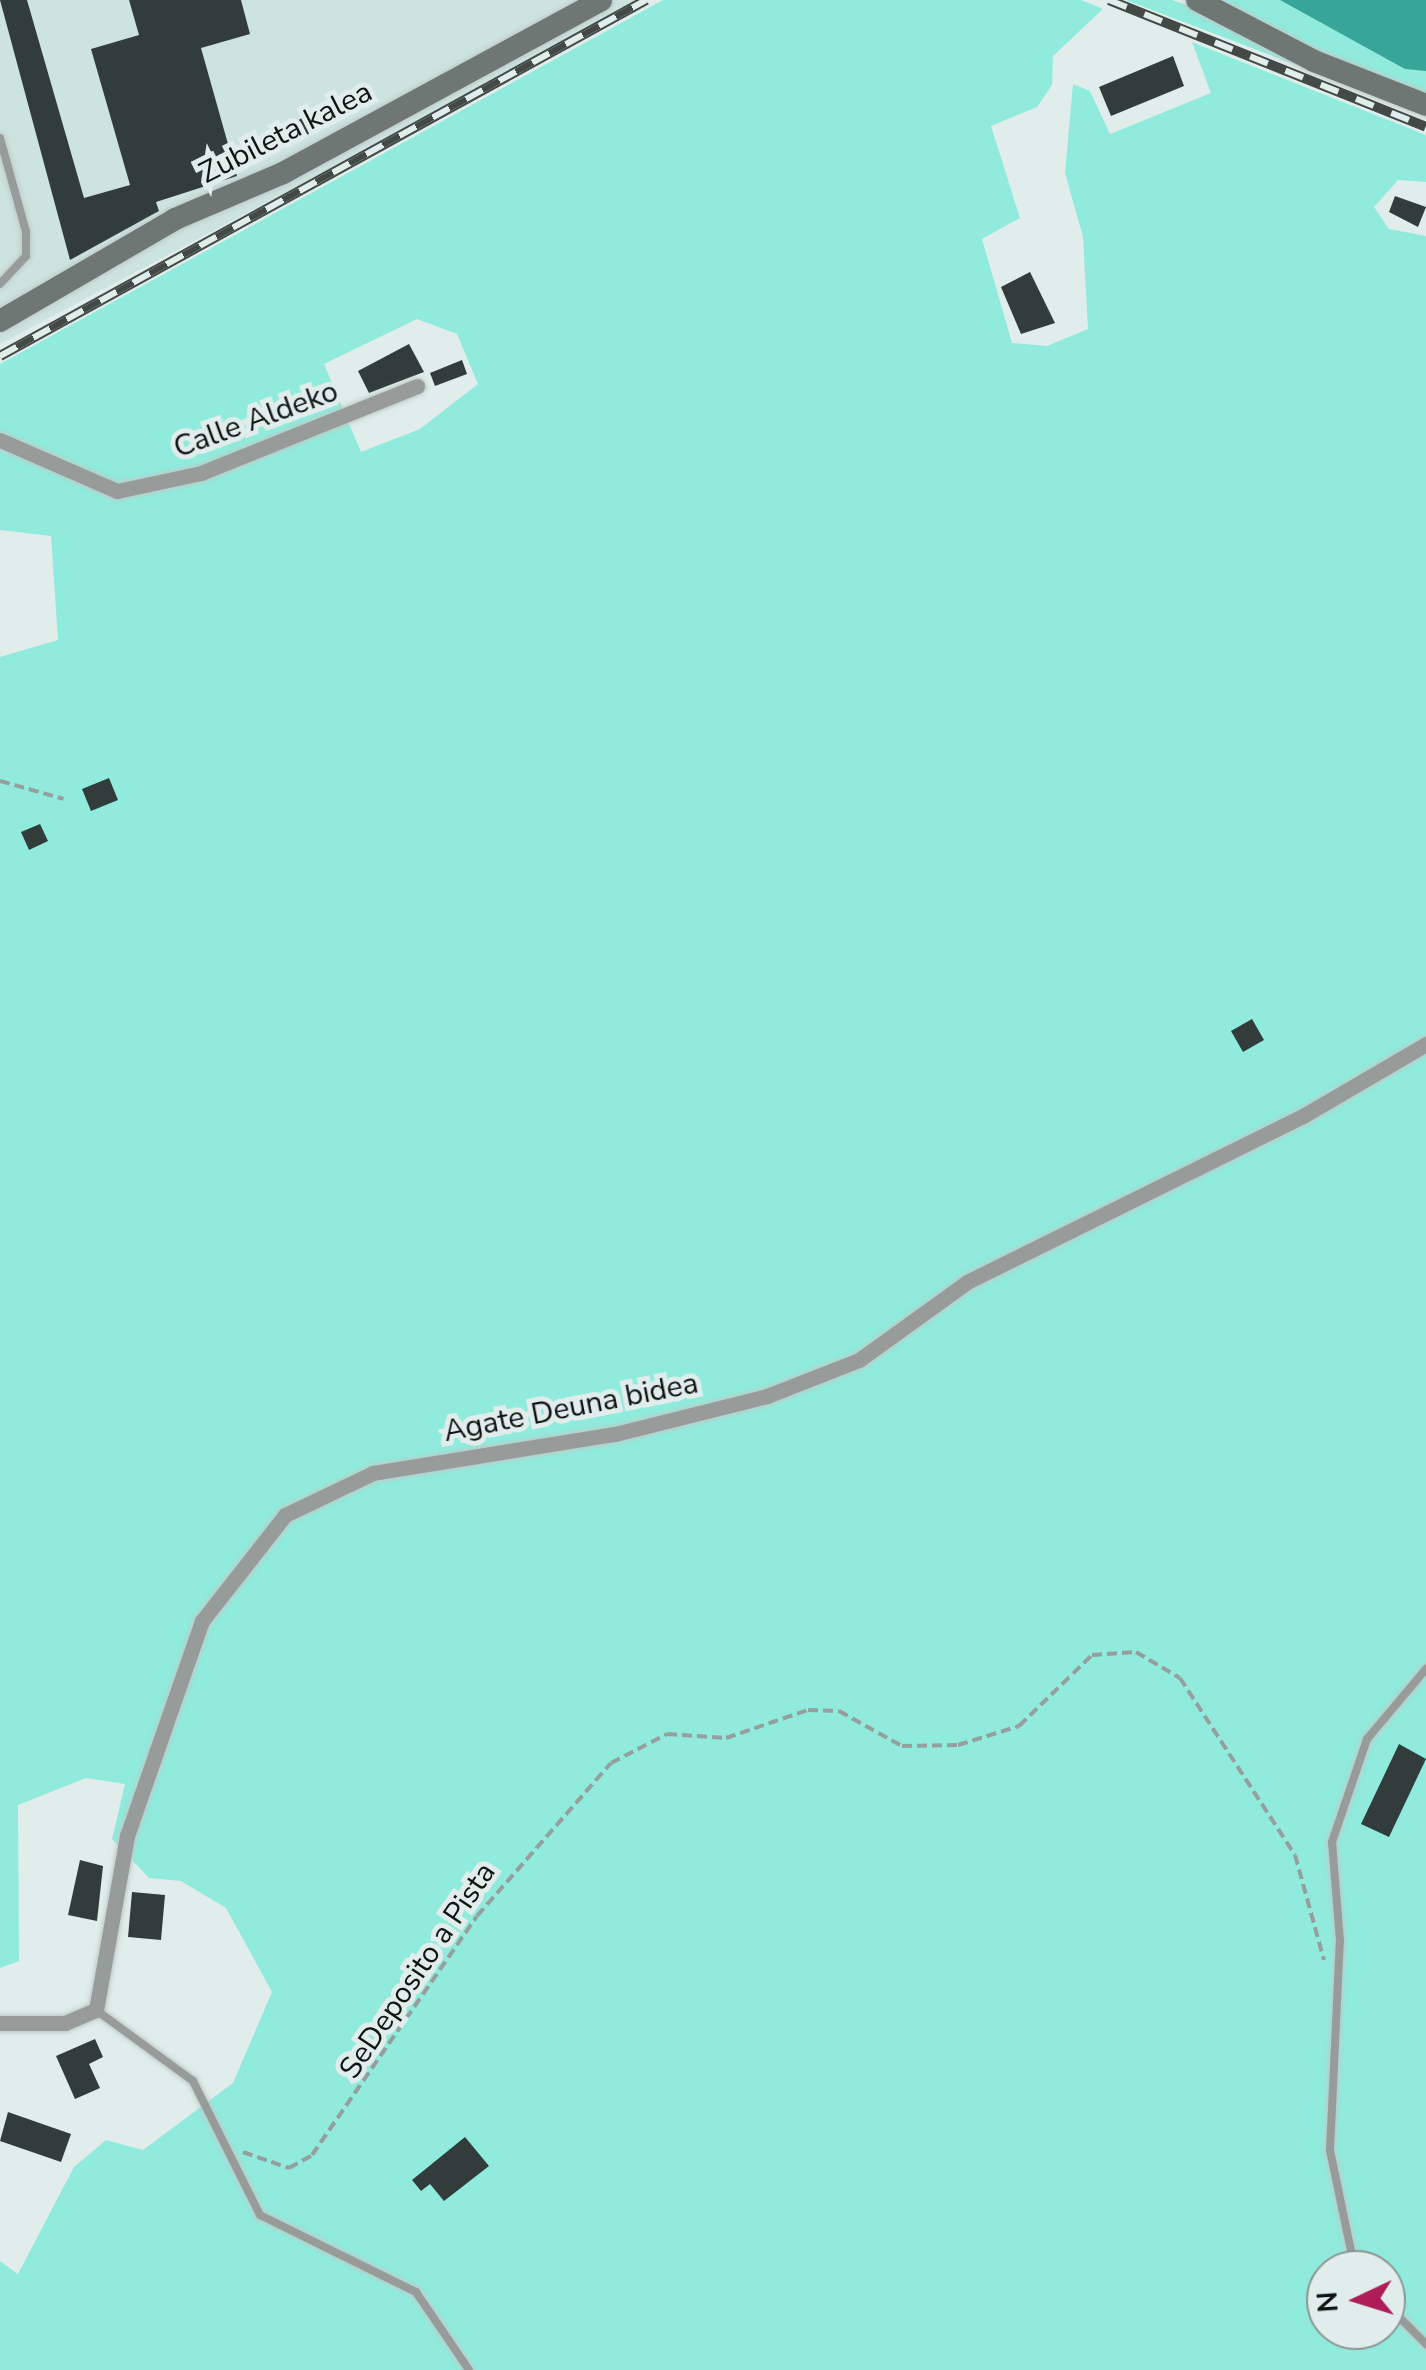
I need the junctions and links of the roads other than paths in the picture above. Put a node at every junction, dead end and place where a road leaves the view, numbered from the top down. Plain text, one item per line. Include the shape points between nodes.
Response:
1 (601, 0) edge
2 (1197, 0) edge
3 (1426, 105) edge
4 (0, 138) edge
5 (0, 284) edge
6 (0, 321) edge
7 (416, 386) dead end
8 (0, 440) edge
9 (1426, 1044) edge
10 (1426, 1668) edge
11 (96, 2010) junction
12 (0, 2023) edge
13 (1352, 2250) edge
14 (1406, 2324) edge
15 (1426, 2344) edge
16 (469, 2370) edge

1 - 6 street, Zubileta kalea via 283,172 174,219
2 - 3 street
4 - 5 lane via 26,232 26,256
7 - 8 street, Calle Aldeko via 201,473 117,491
9 - 11 street, Agate Deuna bidea via 1303,1116 967,1282 859,1360 767,1396 614,1434 372,1472 285,1515 202,1621 127,1836
10 - 13 lane via 1367,1739 1336,1810 1330,2150
11 - 12 street via 64,2023
11 - 16 lane via 193,2081 260,2214 416,2292
14 - 15 lane

